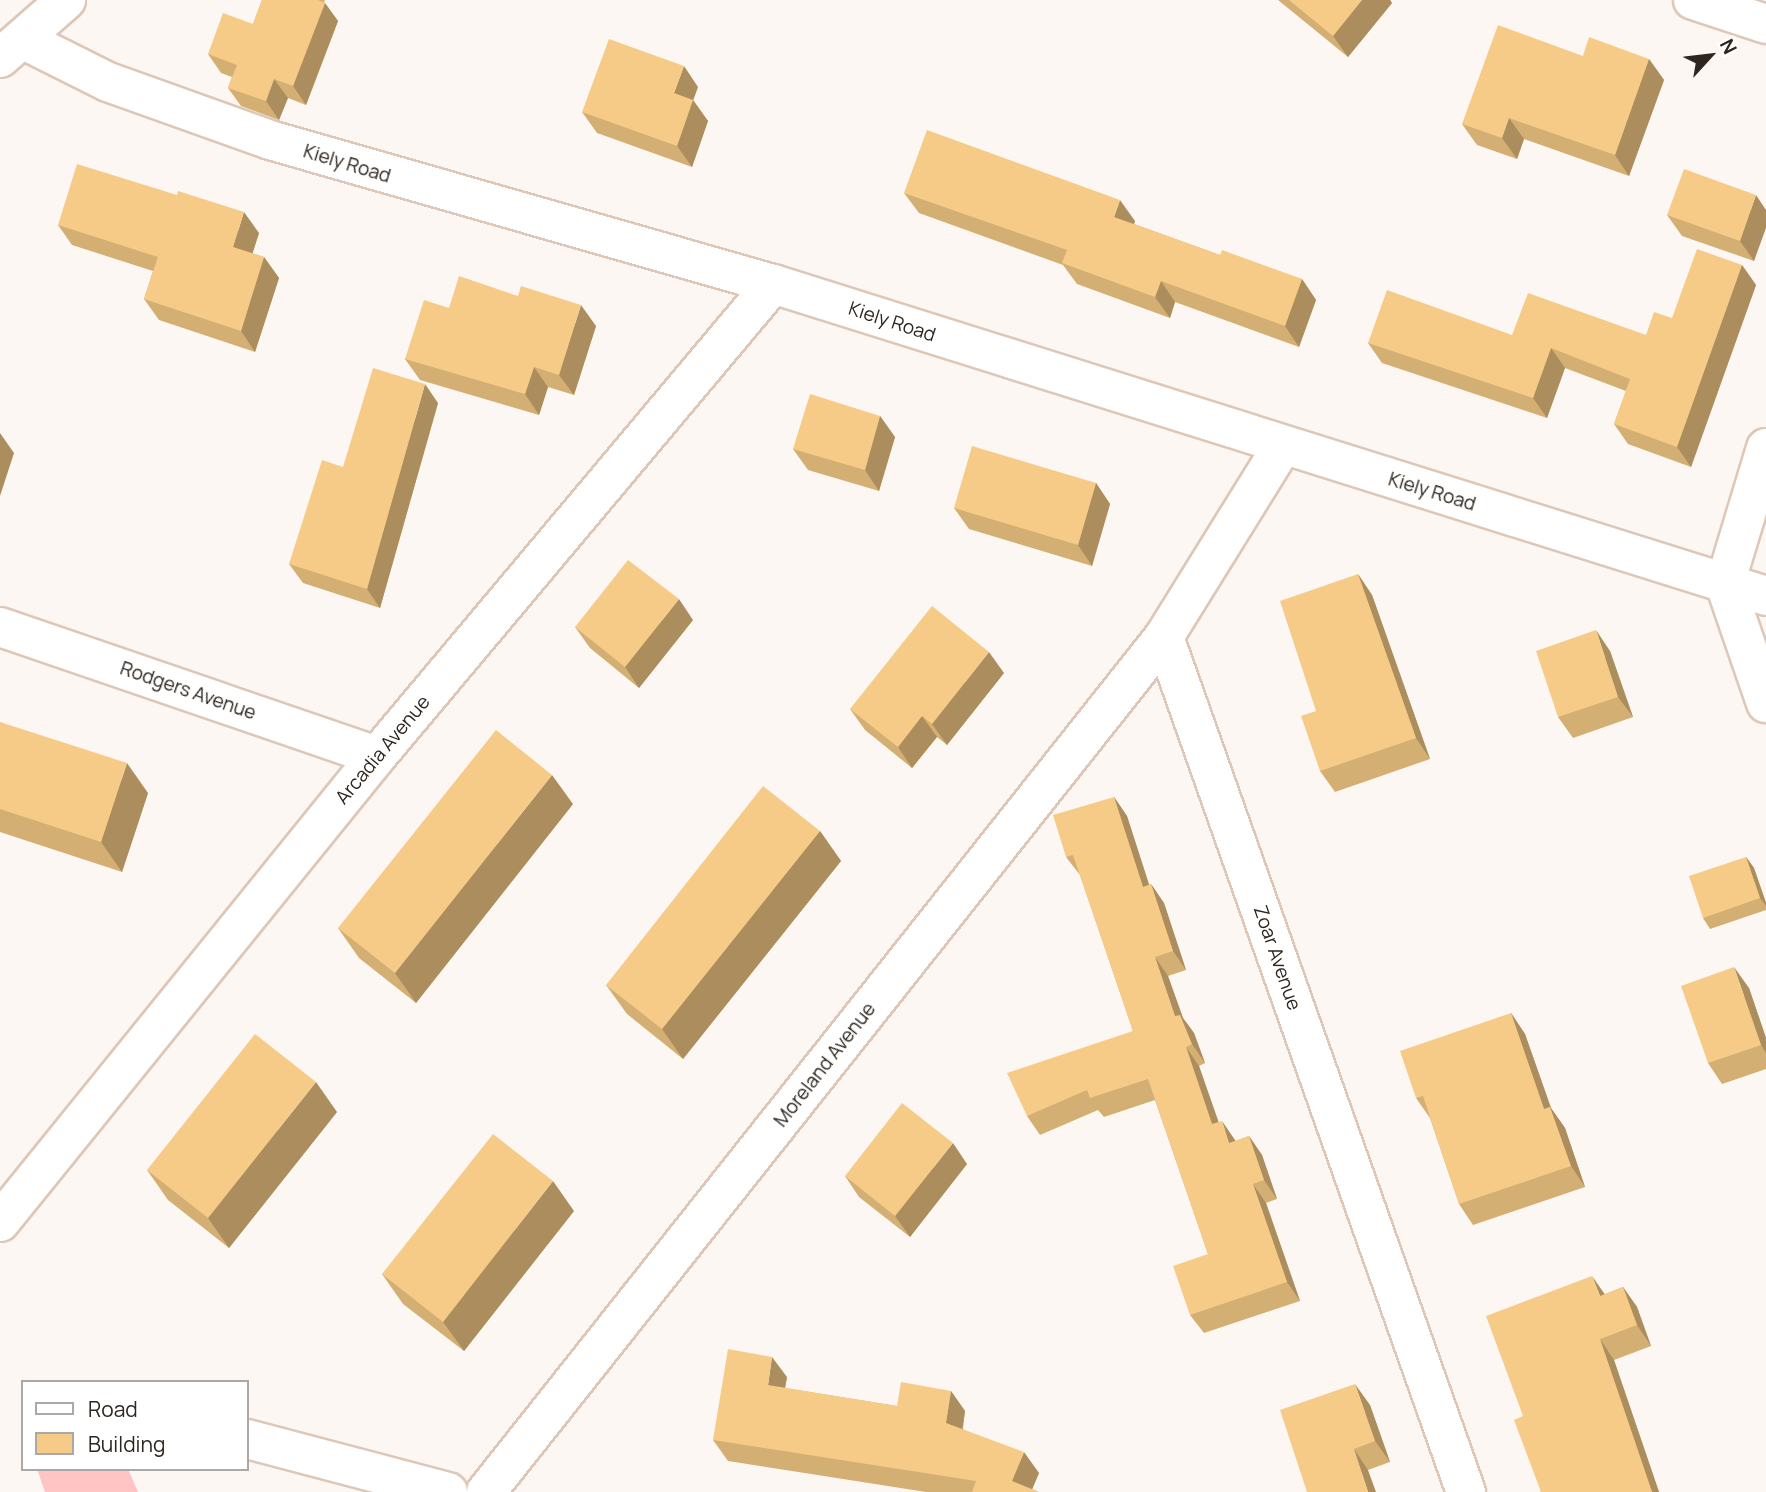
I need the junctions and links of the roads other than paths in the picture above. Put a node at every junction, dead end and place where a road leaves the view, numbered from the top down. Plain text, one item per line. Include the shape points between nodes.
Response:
1 (65, 0) edge
2 (1693, 0) edge
3 (1766, 24) edge
4 (11, 49) edge
5 (773, 284) junction
6 (1283, 446) junction
7 (1766, 448) edge
8 (1725, 584) junction
9 (1766, 596) edge
10 (0, 627) edge
11 (1164, 637) junction
12 (1766, 703) edge
13 (377, 756) junction
14 (0, 1222) edge
15 (248, 1438) edge
16 (448, 1492) edge
17 (486, 1492) edge
18 (1466, 1492) edge

1 - 4 street
2 - 3 street
4 - 5 street, Kiely Road via 270,141
5 - 6 street, Kiely Road
5 - 13 street, Arcadia Avenue
6 - 8 street, Kiely Road
6 - 11 street
7 - 8 street
8 - 9 street, Kiely Road
8 - 12 street
10 - 13 street, Rodgers Avenue
11 - 17 street, Moreland Avenue
11 - 18 street, Zoar Avenue
13 - 14 street, Arcadia Avenue
15 - 16 street

